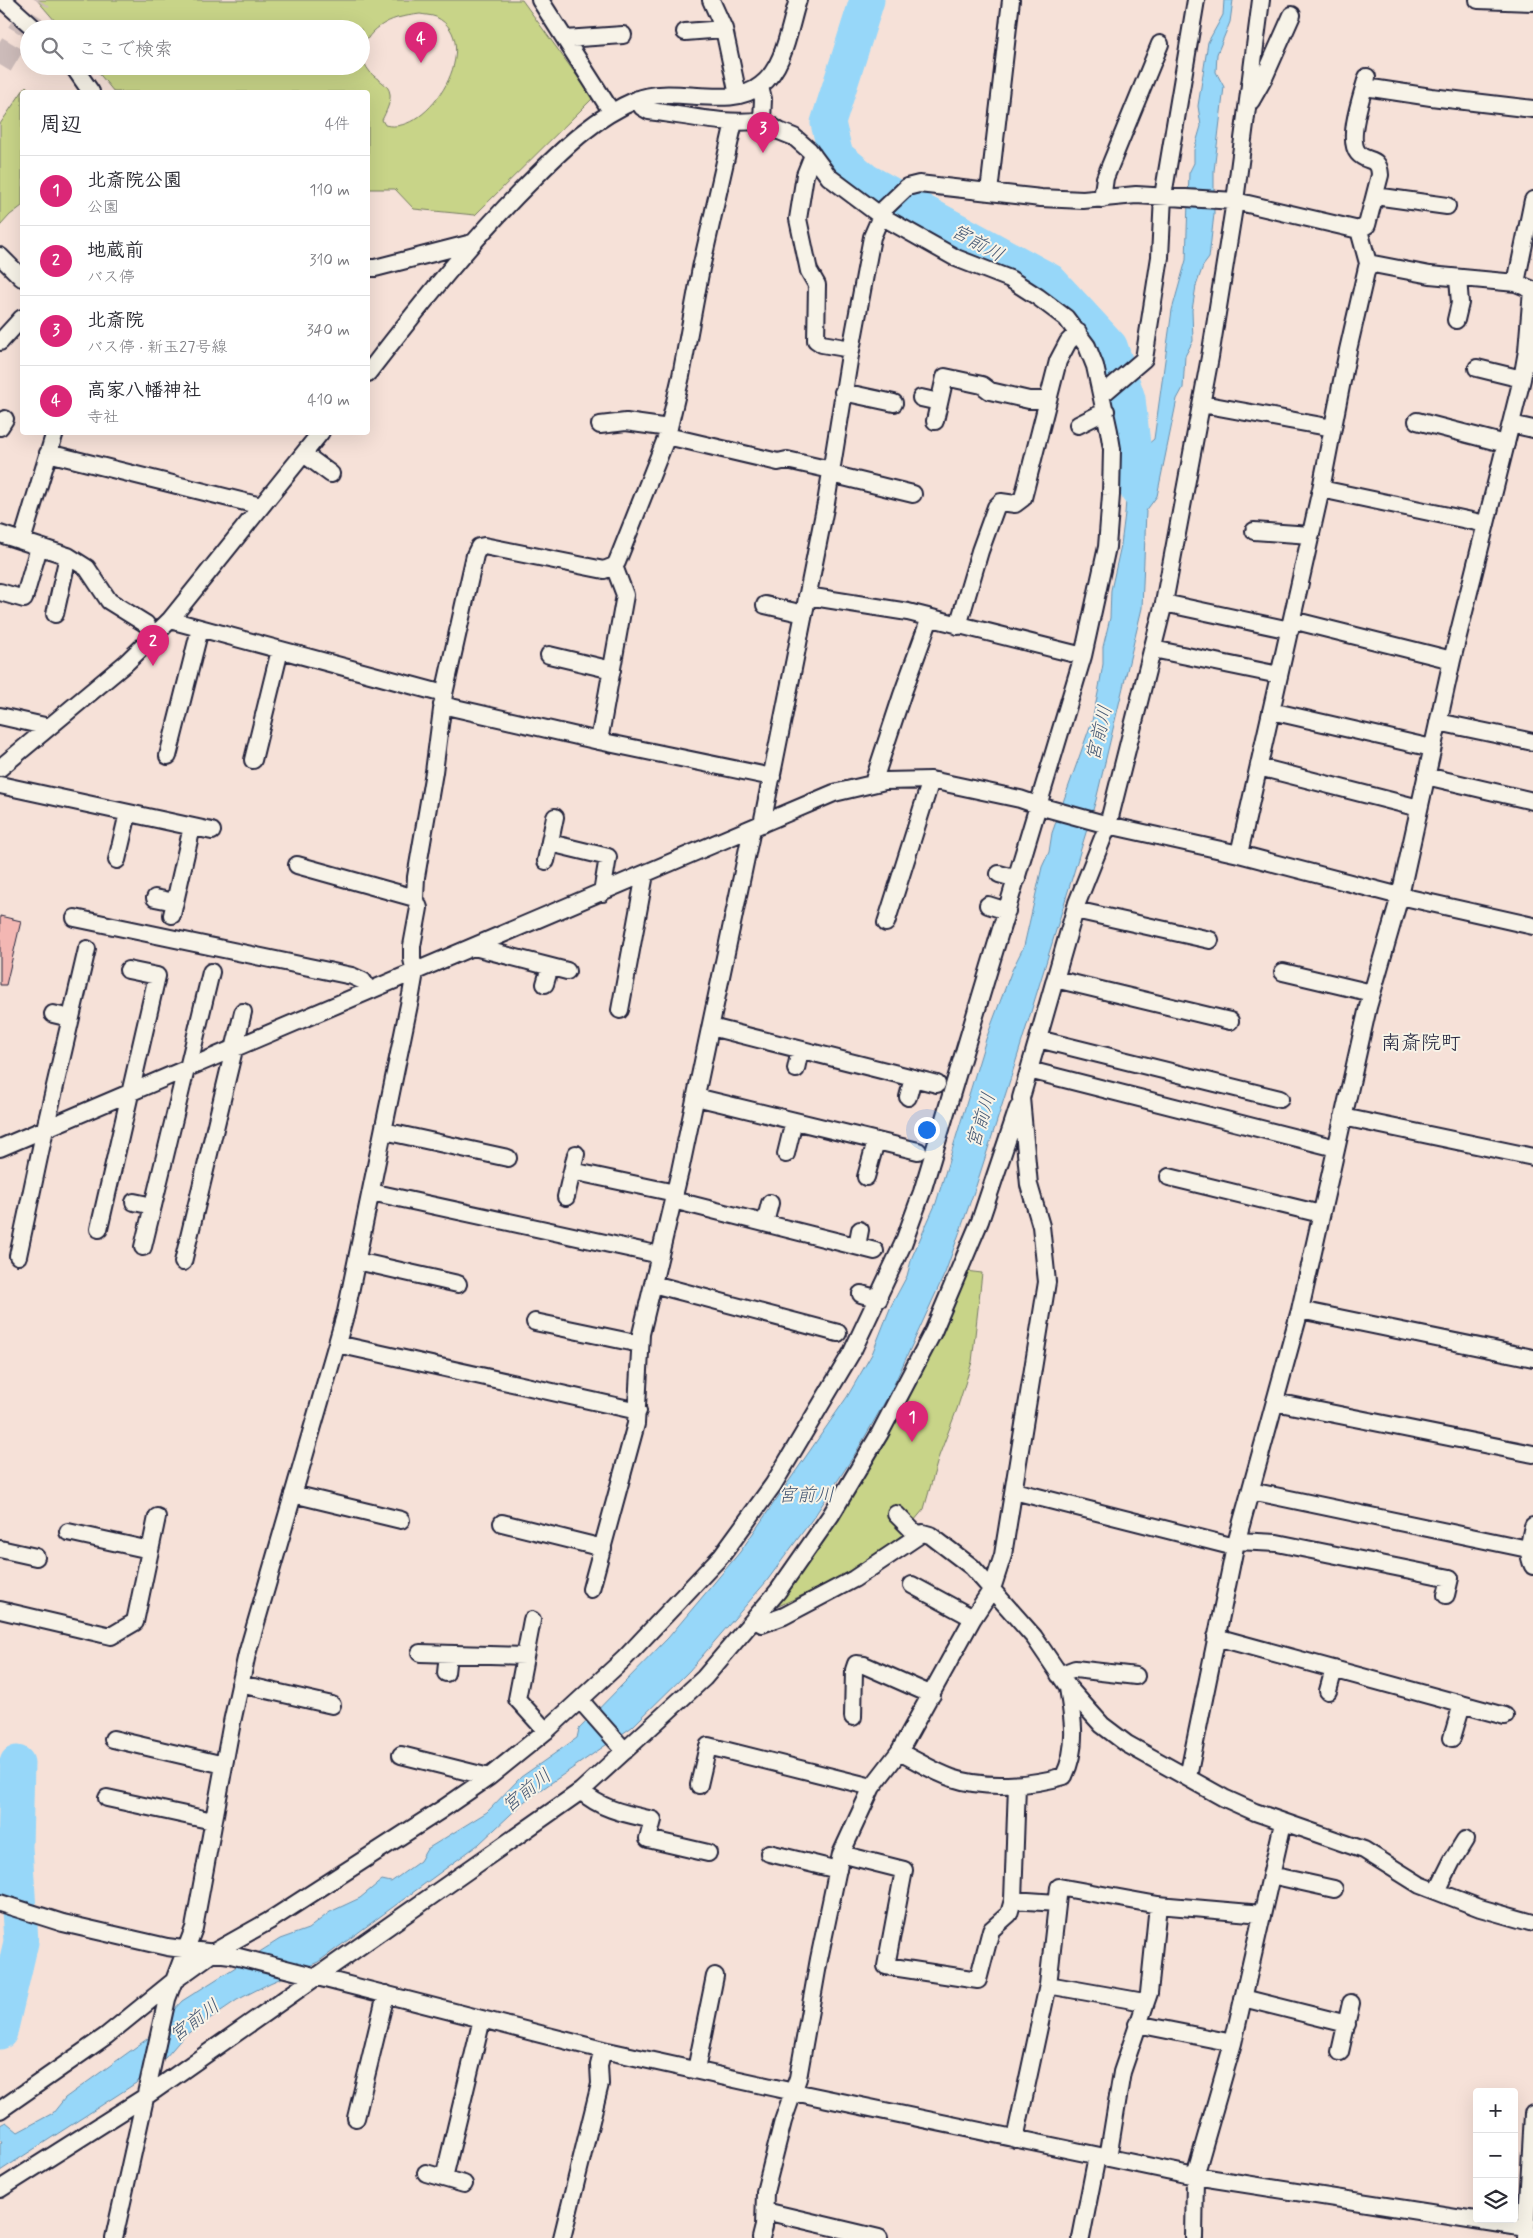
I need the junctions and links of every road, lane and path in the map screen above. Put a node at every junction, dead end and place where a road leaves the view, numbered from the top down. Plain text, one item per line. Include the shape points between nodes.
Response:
1 (3, 0) edge
2 (540, 0) edge
3 (711, 0) edge
4 (798, 0) edge
5 (1012, 0) edge
6 (1196, 0) edge
7 (1261, 0) edge
8 (1478, 0) edge
9 (1533, 2) edge
10 (1292, 15) dead end
11 (25, 20) edge
12 (724, 29) junction
13 (685, 32) dead end
14 (623, 35) dead end
15 (565, 39) junction
16 (1160, 44) dead end
17 (79, 75) edge
18 (760, 87) junction
19 (89, 90) edge
20 (738, 95) junction
21 (638, 99) junction
22 (1247, 108) junction
23 (1533, 109) edge
24 (611, 111) junction
25 (762, 120) junction
26 (734, 122) junction
27 (813, 155) junction
28 (989, 192) junction
29 (1168, 196) junction
30 (1374, 196) junction
31 (1102, 199) junction
32 (1231, 200) junction
33 (1533, 200) edge
34 (1447, 206) dead end
35 (883, 213) junction
36 (1359, 230) junction
37 (472, 244) junction
38 (0, 256) edge
39 (1368, 263) junction
40 (370, 268) edge
41 (20, 276) edge
42 (1458, 278) junction
43 (1516, 283) junction
44 (1533, 290) edge
45 (20, 320) edge
46 (1456, 320) dead end
47 (1078, 332) junction
48 (0, 342) edge
49 (851, 349) junction
50 (1477, 368) dead end
51 (370, 371) edge
52 (1522, 379) junction
53 (1106, 391) junction
54 (843, 392) junction
55 (921, 398) dead end
56 (1048, 400) junction
57 (940, 402) junction
58 (894, 403) dead end
59 (1202, 404) junction
60 (1106, 411) junction
61 (935, 420) dead end
62 (1417, 421) dead end
63 (1078, 424) dead end
64 (1511, 424) junction
65 (600, 425) dead end
66 (1333, 428) junction
67 (1533, 429) edge
68 (668, 432) junction
69 (54, 435) edge
70 (319, 435) edge
71 (1506, 444) junction
72 (48, 453) junction
73 (304, 454) junction
74 (831, 472) junction
75 (332, 474) dead end
76 (1321, 489) junction
77 (913, 494) dead end
78 (261, 506) junction
79 (1486, 524) junction
80 (1254, 531) dead end
81 (0, 534) edge
82 (1311, 535) junction
83 (22, 541) junction
84 (39, 547) junction
85 (68, 556) junction
86 (614, 566) junction
87 (0, 592) edge
88 (807, 596) junction
89 (1164, 603) junction
90 (765, 605) dead end
91 (55, 614) dead end
92 (804, 614) junction
93 (930, 618) junction
94 (170, 620) junction
95 (1291, 625) junction
96 (958, 626) junction
97 (200, 629) junction
98 (152, 635) junction
99 (1153, 649) junction
100 (280, 650) junction
101 (549, 655) dead end
102 (1083, 656) junction
103 (1452, 660) junction
104 (612, 670) junction
105 (1279, 675) junction
106 (443, 700) junction
107 (1271, 711) junction
108 (0, 716) edge
109 (1438, 722) junction
110 (48, 727) junction
111 (599, 741) junction
112 (1533, 742) edge
113 (1432, 748) junction
114 (168, 756) dead end
115 (254, 760) dead end
116 (1258, 767) junction
117 (0, 768) edge
118 (772, 776) junction
119 (1426, 776) junction
120 (931, 780) junction
121 (873, 783) junction
122 (0, 785) edge
123 (1533, 801) edge
124 (1043, 807) junction
125 (1418, 808) junction
126 (128, 813) junction
127 (555, 817) dead end
128 (1104, 824) junction
129 (192, 827) junction
130 (757, 827) junction
131 (212, 831) dead end
132 (550, 842) junction
133 (1239, 854) junction
134 (117, 860) dead end
135 (546, 861) dead end
136 (298, 865) dead end
137 (645, 874) junction
138 (999, 874) dead end
139 (1017, 879) junction
140 (602, 893) junction
141 (1400, 896) junction
142 (155, 898) dead end
143 (416, 898) junction
144 (988, 905) dead end
145 (1075, 910) junction
146 (1007, 911) junction
147 (74, 918) dead end
148 (886, 923) dead end
149 (1533, 926) edge
150 (1210, 940) dead end
151 (474, 947) junction
152 (87, 949) dead end
153 (550, 967) junction
154 (128, 970) dead end
155 (567, 971) dead end
156 (211, 972) dead end
157 (415, 972) junction
158 (1283, 972) dead end
159 (1055, 979) junction
160 (546, 984) dead end
161 (369, 991) junction
162 (1372, 993) junction
163 (620, 1010) dead end
164 (243, 1012) dead end
165 (53, 1014) dead end
166 (70, 1018) junction
167 (1230, 1021) dead end
168 (711, 1027) junction
169 (1038, 1039) junction
170 (233, 1049) junction
171 (800, 1050) junction
172 (187, 1069) junction
173 (796, 1069) dead end
174 (1029, 1070) junction
175 (913, 1078) junction
176 (937, 1084) dead end
177 (132, 1092) junction
178 (696, 1097) junction
179 (908, 1097) dead end
180 (1021, 1098) junction
181 (1280, 1099) dead end
182 (1343, 1117) junction
183 (794, 1121) junction
184 (44, 1129) junction
185 (384, 1131) junction
186 (876, 1141) junction
187 (0, 1148) edge
188 (1336, 1148) junction
189 (918, 1151) dead end
190 (576, 1154) dead end
191 (786, 1154) dead end
192 (1533, 1157) edge
193 (508, 1158) dead end
194 (572, 1170) junction
195 (866, 1177) dead end
196 (1169, 1177) dead end
197 (371, 1192) junction
198 (674, 1196) junction
199 (566, 1197) dead end
200 (134, 1202) dead end
201 (770, 1204) dead end
202 (153, 1206) junction
203 (1322, 1214) junction
204 (765, 1223) junction
205 (98, 1229) dead end
206 (860, 1230) dead end
207 (857, 1246) junction
208 (143, 1247) dead end
209 (875, 1251) dead end
210 (660, 1255) junction
211 (18, 1256) dead end
212 (183, 1262) dead end
213 (357, 1262) junction
214 (458, 1284) dead end
215 (653, 1284) junction
216 (861, 1294) dead end
217 (879, 1299) junction
218 (1300, 1310) junction
219 (535, 1322) dead end
220 (838, 1333) dead end
221 (337, 1344) junction
222 (640, 1344) junction
223 (1533, 1358) edge
224 (1275, 1402) junction
225 (638, 1411) junction
226 (1533, 1454) edge
227 (1014, 1491) junction
228 (1251, 1491) junction
229 (293, 1494) junction
230 (896, 1514) dead end
231 (157, 1517) dead end
232 (401, 1520) dead end
233 (502, 1523) dead end
234 (1533, 1526) edge
235 (68, 1532) dead end
236 (918, 1536) junction
237 (1236, 1544) junction
238 (603, 1548) junction
239 (0, 1549) edge
240 (1528, 1549) junction
241 (150, 1550) junction
242 (36, 1557) dead end
243 (1533, 1566) edge
244 (912, 1586) dead end
245 (591, 1589) dead end
246 (992, 1589) junction
247 (1446, 1595) dead end
248 (0, 1610) edge
249 (973, 1618) junction
250 (754, 1619) junction
251 (532, 1620) dead end
252 (1216, 1637) junction
253 (420, 1652) dead end
254 (448, 1654) junction
255 (525, 1656) junction
256 (1334, 1669) junction
257 (446, 1674) dead end
258 (1136, 1676) dead end
259 (1064, 1681) junction
260 (240, 1684) junction
261 (1328, 1691) dead end
262 (932, 1695) junction
263 (582, 1703) junction
264 (1462, 1704) junction
265 (332, 1705) dead end
266 (1505, 1716) dead end
267 (853, 1717) dead end
268 (546, 1731) junction
269 (1452, 1738) dead end
270 (113, 1739) dead end
271 (622, 1748) junction
272 (899, 1752) junction
273 (402, 1755) dead end
274 (224, 1765) junction
275 (489, 1777) junction
276 (1188, 1777) junction
277 (699, 1785) dead end
278 (1017, 1785) junction
279 (872, 1787) junction
280 (581, 1791) junction
281 (107, 1798) dead end
282 (213, 1822) junction
283 (1283, 1822) junction
284 (1465, 1840) dead end
285 (708, 1853) dead end
286 (769, 1853) dead end
287 (841, 1854) junction
288 (838, 1870) junction
289 (1271, 1875) junction
290 (1334, 1889) dead end
291 (1437, 1891) junction
292 (1013, 1900) junction
293 (1057, 1903) junction
294 (4, 1904) edge
295 (1158, 1905) junction
296 (1262, 1914) junction
297 (1533, 1922) edge
298 (186, 1949) junction
299 (214, 1952) junction
300 (309, 1974) junction
301 (715, 1976) dead end
302 (174, 1980) junction
303 (1048, 1985) junction
304 (386, 1994) junction
305 (1243, 1998) junction
306 (1144, 2002) junction
307 (1352, 2003) dead end
308 (482, 2018) junction
309 (1137, 2024) junction
310 (1347, 2024) junction
311 (1232, 2044) junction
312 (603, 2050) junction
313 (1340, 2052) dead end
314 (696, 2070) junction
315 (146, 2090) junction
316 (794, 2092) junction
317 (0, 2110) edge
318 (1533, 2114) edge
319 (356, 2118) dead end
320 (1015, 2139) junction
321 (1103, 2157) junction
322 (1531, 2162) edge
323 (426, 2173) dead end
324 (1195, 2176) junction
325 (444, 2178) junction
326 (464, 2184) dead end
327 (0, 2189) edge
328 (764, 2211) junction
329 (1526, 2233) edge
330 (874, 2237) edge
331 (114, 2238) edge
332 (562, 2238) edge
333 (761, 2238) edge
334 (1081, 2238) edge
335 (1194, 2238) edge

1 - 11 street
2 - 15 street
3 - 12 street
4 - 18 street via 772,76
5 - 28 street
6 - 29 street
7 - 22 street
8 - 9 street
10 - 22 street
12 - 13 street
12 - 20 street
14 - 15 street
15 - 24 street
16 - 31 street via 1105,178
17 - 19 street
18 - 20 street
18 - 25 street via 764,99
20 - 21 street via 665,94
21 - 24 street
21 - 26 street via 649,111
22 - 32 street
23 - 30 street via 1366,82 1355,124 1354,142 1357,152 1380,167
24 - 37 street via 570,142
25 - 26 street
25 - 27 street via 794,137
26 - 68 street
27 - 35 street via 829,177
27 - 49 street via 805,175 798,219 806,261 817,285 816,340
28 - 31 street via 1041,198
28 - 35 street via 919,184 907,187
29 - 31 street
29 - 32 street
29 - 53 street via 1144,359
30 - 34 street
30 - 36 street via 1367,225
32 - 36 street
32 - 59 street
33 - 43 street
35 - 47 street via 956,258 1010,279 1055,309
35 - 49 street via 872,237
36 - 39 street
37 - 40 street
37 - 51 street
38 - 41 street
39 - 42 street
39 - 66 street
42 - 43 street
42 - 46 street via 1460,303
43 - 44 street
44 - 52 street
45 - 48 street
47 - 53 street
47 - 56 street via 1062,351
49 - 54 street
50 - 52 street
52 - 64 street
53 - 60 street
54 - 58 street
54 - 74 street
55 - 57 street
56 - 57 street via 1029,400 990,391 982,384 945,377
56 - 96 street via 1023,498 1015,504 1001,502 996,507
57 - 61 street
59 - 66 street
59 - 89 street
60 - 63 street
60 - 102 street via 1112,449 1110,520
62 - 71 street
64 - 67 street
64 - 71 street
65 - 68 street via 626,422
66 - 76 street
68 - 74 street via 778,462 787,460
68 - 86 street via 622,554
69 - 72 street
70 - 73 street
71 - 79 street
72 - 78 street
72 - 83 street
73 - 75 street
73 - 78 street
74 - 77 street
74 - 88 street
76 - 79 street
76 - 82 street
78 - 94 street
79 - 103 street
80 - 82 street
81 - 83 street
82 - 95 street
83 - 84 street
84 - 85 street
84 - 87 street via 24,599
85 - 91 street
85 - 98 street via 87,568 109,601 146,624
86 - 104 street via 625,595
86 - 106 street via 604,570 484,546 479,548
88 - 92 street
88 - 93 street
89 - 95 street
89 - 99 street
90 - 92 street
92 - 118 street
93 - 96 street
93 - 121 street
94 - 97 street
94 - 98 street
95 - 103 street
95 - 105 street
96 - 102 street
97 - 100 street
97 - 114 street
98 - 110 street via 126,663
99 - 105 street
99 - 128 street
100 - 106 street
100 - 115 street
101 - 104 street
102 - 124 street
103 - 109 street
104 - 111 street
105 - 107 street
106 - 111 street
106 - 143 street via 416,877
107 - 113 street
107 - 116 street
108 - 110 street
109 - 112 street
109 - 113 street
110 - 117 street
111 - 118 street
113 - 119 street
116 - 125 street
116 - 133 street
118 - 130 street
119 - 123 street
119 - 125 street
120 - 121 street
120 - 124 street
120 - 148 street
121 - 130 street via 834,793
122 - 126 street
124 - 128 street
124 - 139 street
125 - 141 street
126 - 129 street
126 - 134 street
127 - 132 street
128 - 133 street
128 - 145 street
129 - 131 street
129 - 142 street via 174,909
130 - 137 street
130 - 168 street
132 - 135 street
132 - 140 street via 608,857
133 - 141 street
136 - 143 street
137 - 140 street
137 - 163 street
138 - 139 street
139 - 146 street
140 - 151 street
141 - 149 street
141 - 162 street
143 - 157 street via 419,908 412,959
144 - 146 street
145 - 150 street
145 - 159 street
146 - 217 street via 922,1192
147 - 161 street via 352,976 363,981
151 - 153 street
151 - 157 street
152 - 166 street
153 - 155 street
153 - 160 street
154 - 177 street via 157,976
156 - 172 street
157 - 161 street
157 - 185 street
158 - 162 street
159 - 167 street
159 - 169 street
161 - 170 street
162 - 182 street
164 - 170 street
165 - 166 street
166 - 184 street
168 - 171 street
168 - 178 street
169 - 174 street
169 - 181 street
170 - 172 street
170 - 212 street
171 - 173 street
171 - 175 street
172 - 177 street
172 - 202 street
174 - 180 street
174 - 188 street
175 - 176 street
175 - 179 street
177 - 184 street
177 - 205 street
178 - 183 street
178 - 198 street
180 - 227 street via 1029,1185 1041,1226 1047,1282
180 - 250 street via 980,1221 932,1332 880,1433 831,1515 778,1591
182 - 188 street
182 - 192 street
183 - 186 street
183 - 191 street
184 - 187 street
184 - 211 street
185 - 193 street
185 - 197 street
186 - 189 street
186 - 195 street
188 - 203 street
190 - 194 street
194 - 198 street
194 - 199 street
196 - 203 street
197 - 210 street
197 - 213 street
198 - 204 street
198 - 210 street
200 - 202 street
201 - 204 street
202 - 208 street
203 - 218 street
204 - 207 street
206 - 207 street
207 - 209 street
210 - 215 street
213 - 214 street
213 - 221 street
215 - 220 street
215 - 222 street
216 - 217 street
217 - 263 street via 822,1405 773,1485 722,1555
218 - 223 street
218 - 224 street
219 - 222 street
221 - 225 street
221 - 229 street
222 - 225 street
224 - 226 street
224 - 228 street
225 - 238 street
227 - 237 street
227 - 246 street via 1003,1555
228 - 237 street
228 - 240 street
229 - 232 street
229 - 260 street
230 - 236 street
231 - 241 street
233 - 238 street
234 - 240 street
235 - 241 street
236 - 246 street via 923,1533 939,1540 972,1567
236 - 250 street via 854,1579 784,1616 762,1624
237 - 247 street via 1277,1543 1450,1578
237 - 252 street
238 - 245 street
239 - 242 street
240 - 243 street
241 - 248 street via 135,1622 111,1636
244 - 249 street
246 - 249 street
246 - 259 street via 1034,1637
249 - 262 street
250 - 271 street via 704,1678
251 - 255 street
252 - 256 street
252 - 276 street
253 - 254 street
254 - 255 street
254 - 257 street
255 - 268 street via 517,1699
256 - 261 street
256 - 264 street
258 - 259 street via 1075,1669
259 - 276 street via 1102,1725 1127,1744
259 - 278 street via 1074,1723 1071,1762 1064,1776
260 - 265 street
260 - 274 street
262 - 267 street via 856,1664
262 - 272 street
263 - 268 street
263 - 271 street
264 - 266 street
264 - 269 street
268 - 275 street
270 - 274 street
271 - 280 street
272 - 278 street via 951,1778
272 - 279 street
273 - 275 street
274 - 282 street
275 - 299 street via 269,1921
276 - 283 street via 1224,1798
277 - 279 street via 708,1746
278 - 292 street
279 - 287 street
280 - 285 street via 610,1810 653,1820 648,1840
280 - 300 street
281 - 282 street
282 - 298 street via 196,1919
283 - 289 street
283 - 291 street via 1364,1850 1399,1874
284 - 291 street
286 - 288 street
287 - 288 street
287 - 292 street via 904,1870 886,1966 978,1980 991,1930 1010,1914
288 - 316 street
289 - 290 street
289 - 296 street
291 - 297 street via 1480,1908
292 - 293 street
293 - 295 street via 1059,1887
293 - 303 street
294 - 298 street via 82,1927
295 - 296 street
295 - 306 street via 1148,1993
296 - 305 street
298 - 299 street
298 - 302 street
299 - 300 street
299 - 302 street
300 - 304 street
300 - 315 street
301 - 314 street
302 - 315 street
302 - 317 street via 106,2036
303 - 306 street
303 - 320 street
304 - 308 street
304 - 319 street
305 - 310 street
305 - 311 street
306 - 309 street
307 - 310 street
308 - 312 street
308 - 325 street
309 - 311 street
309 - 321 street via 1122,2072
310 - 313 street
311 - 324 street
312 - 314 street
312 - 332 street via 599,2065 600,2084
314 - 316 street
315 - 327 street
315 - 331 street
316 - 320 street
316 - 328 street via 765,2192
318 - 322 street
320 - 321 street
321 - 324 street
321 - 334 street
322 - 329 street
323 - 325 street
324 - 329 street
324 - 335 street
325 - 326 street
328 - 330 street
328 - 333 street

